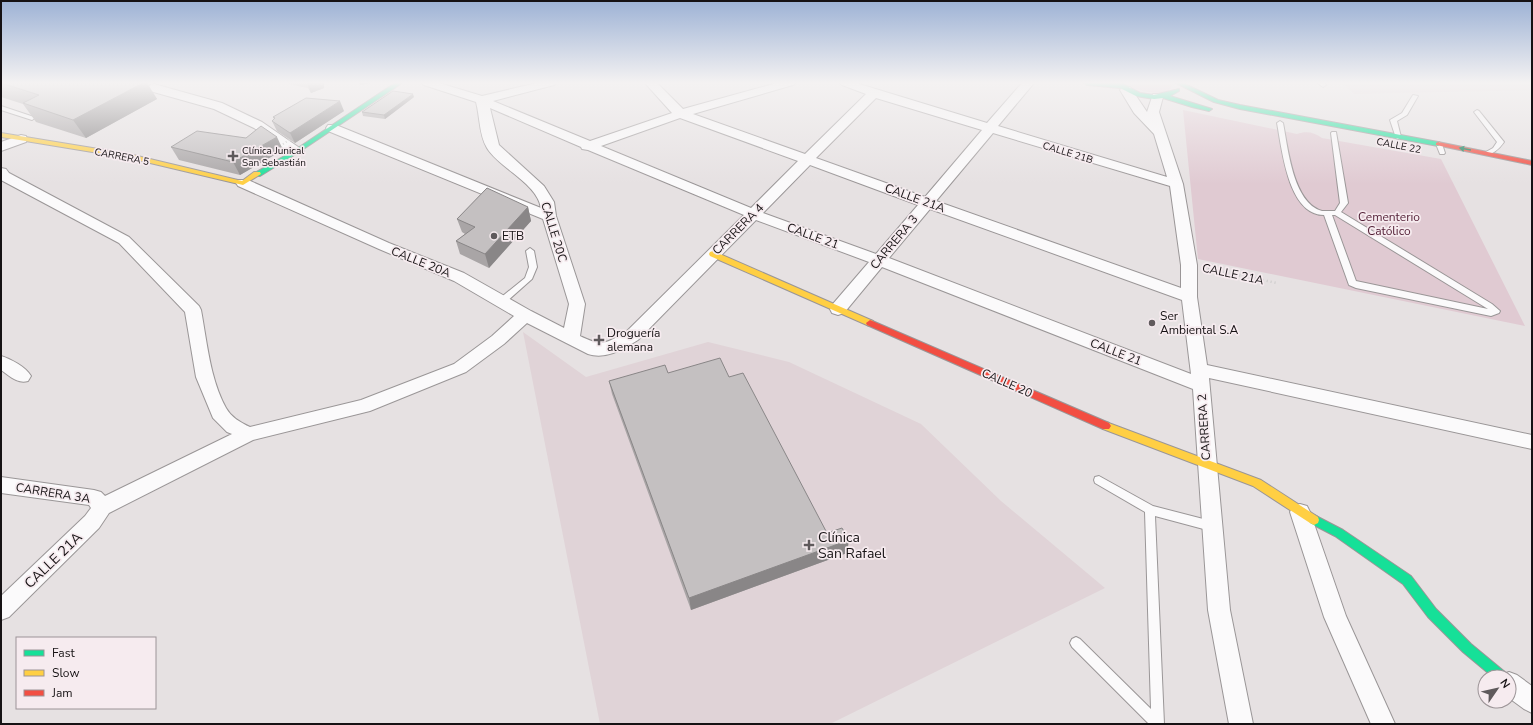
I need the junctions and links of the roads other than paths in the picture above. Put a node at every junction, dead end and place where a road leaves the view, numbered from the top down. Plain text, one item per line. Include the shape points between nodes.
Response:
1 (28, 117) edge
2 (241, 117) edge
3 (349, 117) edge
4 (485, 117) edge
5 (520, 117) edge
6 (672, 117) edge
7 (688, 117) edge
8 (850, 117) edge
9 (953, 117) edge
10 (999, 117) edge
11 (1144, 117) edge
12 (1154, 117) edge
13 (1249, 117) edge
14 (1296, 117) edge
15 (1399, 117) edge
16 (1481, 117) edge
17 (32, 118) edge
18 (1280, 123) junction
19 (332, 128) junction
20 (989, 128) junction
21 (1158, 132) junction
22 (1334, 133) junction
23 (1, 135) edge
24 (1398, 137) junction
25 (21, 139) junction
26 (1439, 144) junction
27 (587, 146) junction
28 (1, 147) edge
29 (297, 151) junction
30 (1487, 153) junction
31 (1442, 154) junction
32 (1532, 158) edge
33 (807, 160) junction
34 (1517, 161) junction
35 (1532, 163) edge
36 (1, 172) edge
37 (243, 183) junction
38 (1176, 184) junction
39 (927, 203) junction
40 (753, 214) junction
41 (1332, 214) junction
42 (549, 216) junction
43 (530, 251) dead end
44 (713, 254) junction
45 (879, 260) junction
46 (1189, 297) junction
47 (502, 301) junction
48 (838, 309) junction
49 (525, 315) junction
50 (571, 337) junction
51 (594, 350) joint
52 (1, 362) edge
53 (22, 376) dead end
54 (1200, 378) junction
55 (250, 434) junction
56 (1532, 442) edge
57 (1207, 463) junction
58 (1099, 480) dead end
59 (1, 485) edge
60 (102, 507) junction
61 (1150, 510) junction
62 (1300, 512) junction
63 (1212, 526) junction
64 (4, 602) edge
65 (1076, 643) dead end
66 (1492, 669) edge
67 (1517, 689) edge
68 (1532, 701) edge
69 (1158, 724) edge
70 (1240, 724) edge
71 (1383, 724) edge

1 - 17 lane
2 - 29 street
3 - 19 street
4 - 42 street, CALLE 20C via 493,147 539,189 547,202
5 - 27 street, CALLE 21
6 - 27 street
7 - 33 street, CALLE 21A
8 - 33 street, CARRERA 4
9 - 20 street, CALLE 21B
10 - 20 street, CARRERA 3
11 - 21 street, CARRERA 2
12 - 21 street, CARRERA 2
13 - 18 street, CALLE 22
14 - 24 street, CALLE 22
15 - 24 lane via 1393,120
16 - 30 lane via 1501,142
18 - 22 street, CALLE 22
18 - 41 lane via 1290,173 1301,201 1313,210
19 - 29 street
19 - 42 street
20 - 38 street, CALLE 21B
20 - 39 street, CARRERA 3
21 - 38 street, CARRERA 2
22 - 31 street, CALLE 22
22 - 41 lane via 1344,203
23 - 25 street, CARRERA 5
24 - 26 street, CALLE 22
25 - 28 street
25 - 37 street, CARRERA 5 via 129,156
30 -> 26 street, CALLE 22
26 - 31 lane
27 - 40 street, CALLE 21
29 - 37 street
30 - 34 street, CALLE 22
31 - 34 street, CALLE 22 via 1490,163
32 - 34 street
33 - 39 street, CALLE 21A
33 - 40 street, CARRERA 4
34 - 35 street, CALLE 22
36 - 55 street via 4,176 124,240 193,310 205,376 219,413 232,427
37 - 47 street, CALLE 20A via 459,277
38 - 46 street, CARRERA 2 via 1189,265
39 - 45 street, CARRERA 3
39 - 46 street, CALLE 21A
40 - 44 street, CARRERA 4
40 - 45 street, CALLE 21
41 - 41 lane via 1489,306 1496,311 1491,313 1352,283
42 - 50 street, CALLE 20C via 577,304
43 - 47 lane via 533,267 528,279
44 - 48 street, CALLE 20
44 - 51 street, CARRERA 4 via 632,336 613,347
45 - 48 street, CARRERA 3
45 - 54 street, CALLE 21
46 - 54 street, CARRERA 2
47 - 49 street, CALLE 20A
48 - 57 street, CALLE 20 via 1115,430
49 - 50 street, CALLE 20A
49 - 55 street via 498,340 460,368 364,406
50 - 51 street, CALLE 20A
52 - 53 street
54 - 56 street, CALLE 21
54 - 57 street, CARRERA 2
55 - 60 street
57 - 62 street, CALLE 20 via 1257,483
57 - 63 street, CARRERA 2
58 - 61 lane
59 - 60 street, CARRERA 3A via 94,498
60 - 64 street, CALLE 21A via 92,522
61 - 63 lane
61 - 69 lane
62 - 66 street, CALLE 20 via 1339,533 1407,580 1432,614
62 - 71 street via 1335,617
63 - 70 street, CARRERA 2 via 1219,610
65 - 69 lane
67 - 68 street

